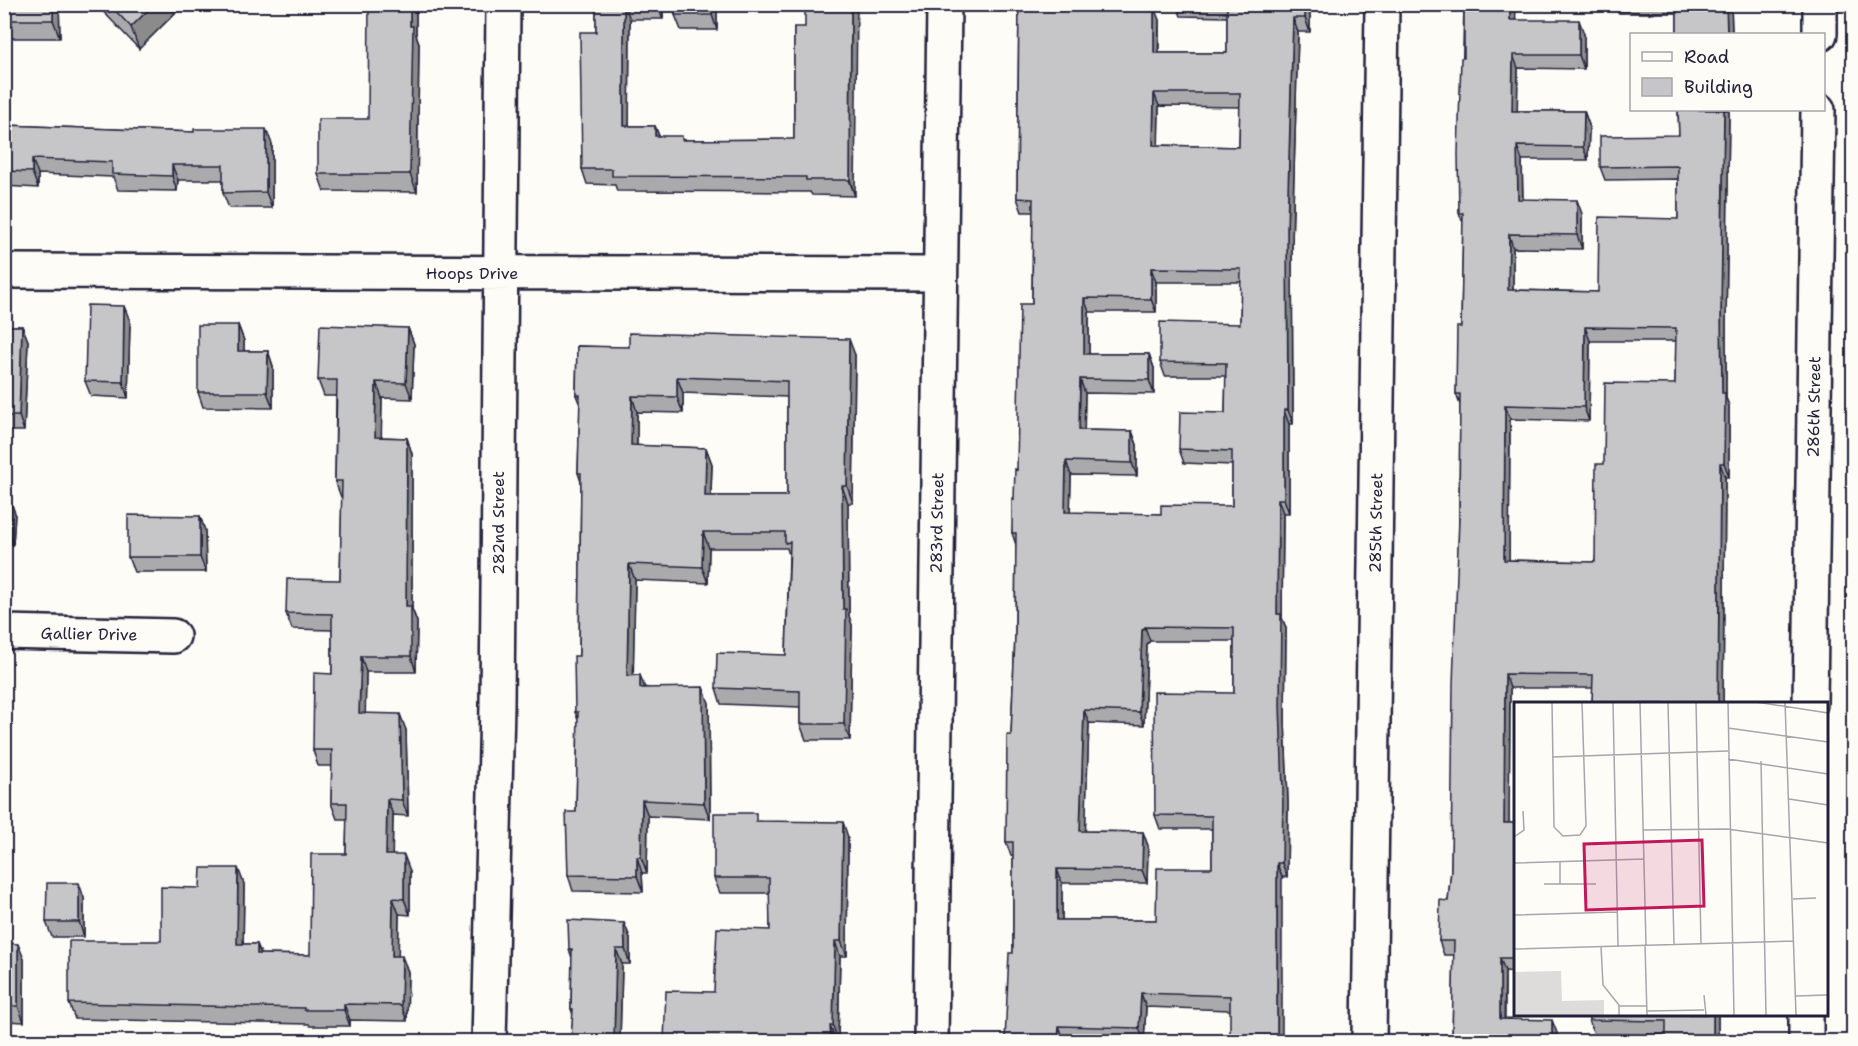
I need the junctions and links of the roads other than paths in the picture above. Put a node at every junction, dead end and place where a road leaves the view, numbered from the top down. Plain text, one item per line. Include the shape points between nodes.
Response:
1 (503, 4) edge
2 (944, 4) edge
3 (1383, 4) edge
4 (1820, 4) edge
5 (1820, 33) edge
6 (1818, 111) edge
7 (4, 271) edge
8 (500, 273) junction
9 (940, 274) junction
10 (4, 632) edge
11 (173, 636) dead end
12 (1810, 702) edge
13 (1806, 1016) edge
14 (489, 1041) edge
15 (931, 1041) edge
16 (1369, 1041) edge
17 (1806, 1041) edge

1 - 8 street, 282nd Street
2 - 9 street, 283rd Street
3 - 16 street, 285th Street
4 - 5 street
6 - 12 street, 286th Street
7 - 8 street, Hoops Drive
8 - 9 street, Hoops Drive
8 - 14 street, 282nd Street via 497,706
9 - 15 street, 283rd Street
10 - 11 street, Gallier Drive
13 - 17 street

